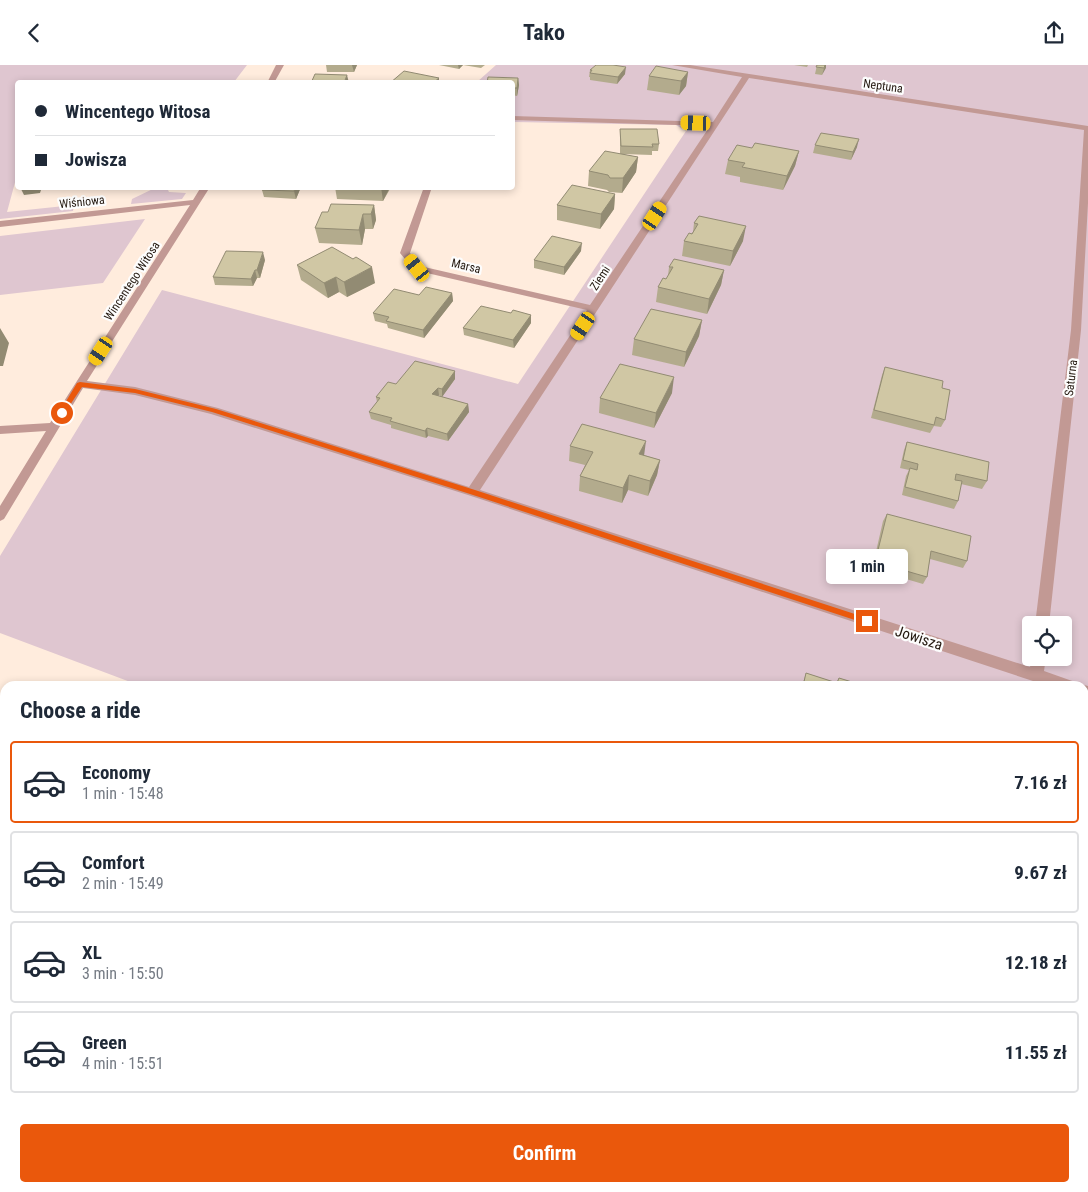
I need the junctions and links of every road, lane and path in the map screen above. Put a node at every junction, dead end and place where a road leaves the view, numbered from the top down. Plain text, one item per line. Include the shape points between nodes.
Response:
1 (280, 65) edge
2 (676, 65) edge
3 (747, 77) junction
4 (272, 80) edge
5 (515, 118) edge
6 (714, 124) junction
7 (1088, 129) edge
8 (204, 190) edge
9 (427, 190) edge
10 (197, 202) junction
11 (0, 224) edge
12 (594, 309) junction
13 (80, 385) junction
14 (53, 427) junction
15 (0, 431) edge
16 (472, 492) junction
17 (0, 516) edge
18 (1043, 616) edge
19 (1037, 666) edge
20 (1036, 676) junction
21 (1053, 681) edge

1 - 4 street
2 - 3 street, Neptuna
3 - 6 street, Ziemi
3 - 7 street, Neptuna
5 - 6 street
6 - 12 street, Ziemi
7 - 18 street, Saturna via 1076,330
8 - 10 street, Wincentego Witosa
9 - 12 street, Marsa via 405,253 417,268
10 - 11 street, Wiśniowa
10 - 13 street, Wincentego Witosa
12 - 16 street, Ziemi
13 - 14 street, Wincentego Witosa
13 - 16 street, Jowisza via 135,391 214,411
14 - 15 street
14 - 17 street, Wincentego Witosa
16 - 20 street, Jowisza
19 - 20 street
20 - 21 street, Jowisza

